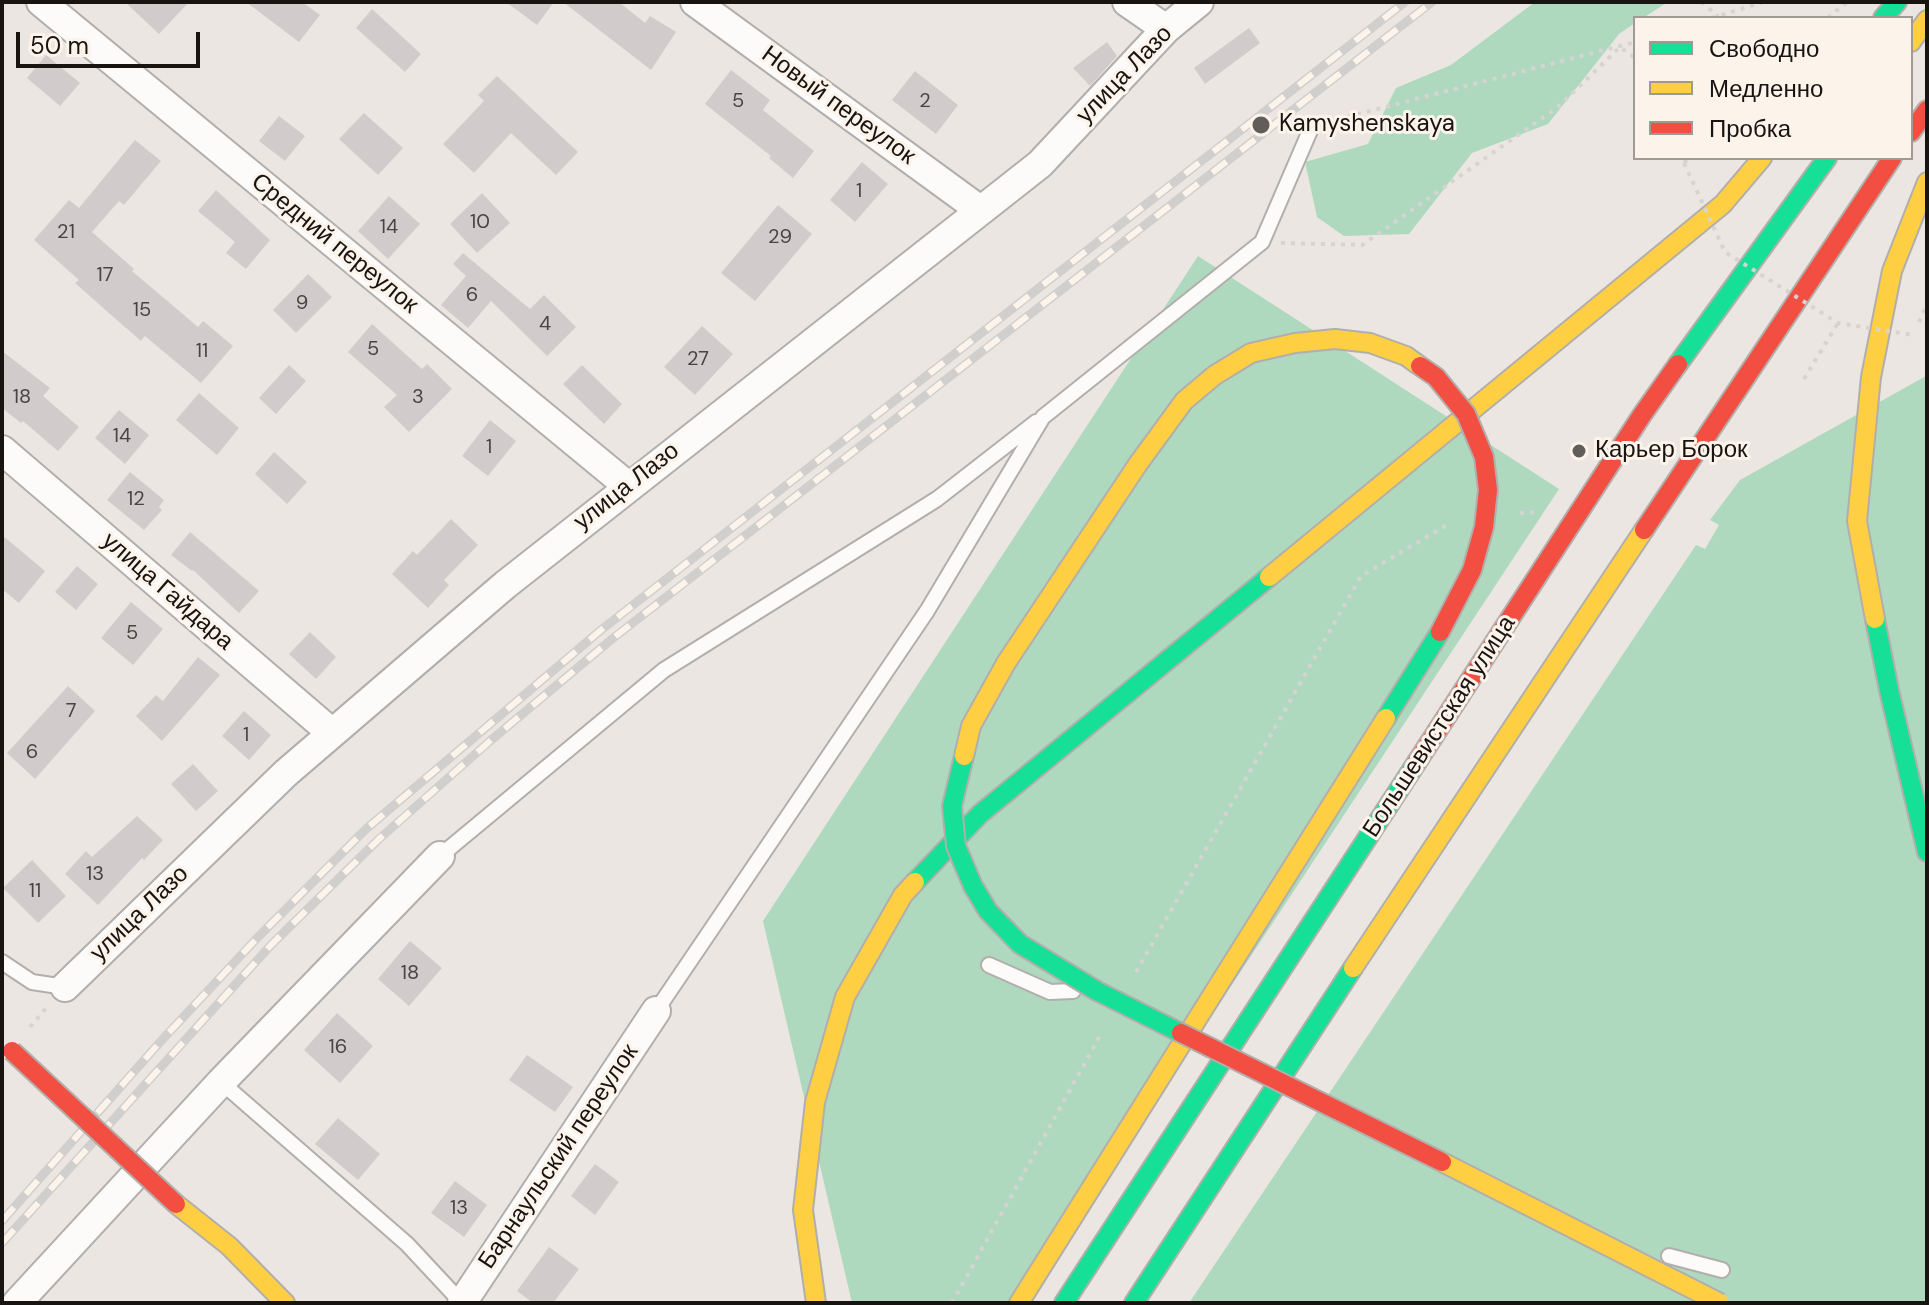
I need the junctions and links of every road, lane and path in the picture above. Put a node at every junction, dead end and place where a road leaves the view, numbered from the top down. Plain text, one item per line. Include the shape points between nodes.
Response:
1 (41, 2) edge
2 (695, 2) edge
3 (1127, 2) edge
4 (1199, 2) edge
5 (1763, 2) edge
6 (1847, 2) edge
7 (1719, 16) edge
8 (1830, 16) edge
9 (1927, 20) edge
10 (1166, 29) junction
11 (1913, 39) edge
12 (1633, 43) edge
13 (1620, 47) junction
14 (1633, 57) edge
15 (1927, 110) edge
16 (1312, 126) joint
17 (1913, 129) edge
18 (1687, 160) edge
19 (1760, 160) edge
20 (1826, 160) edge
21 (1891, 160) edge
22 (1927, 182) edge
23 (980, 210) junction
24 (1262, 242) junction
25 (1927, 304) edge
26 (1838, 323) junction
27 (1804, 379) dead end
28 (1043, 417) junction
29 (2, 450) edge
30 (628, 486) junction
31 (1539, 512) dead end
32 (1508, 513) dead end
33 (1450, 522) dead end
34 (332, 733) junction
35 (1927, 852) edge
36 (440, 856) joint
37 (2, 962) edge
38 (989, 965) dead end
39 (1136, 972) dead end
40 (65, 987) joint
41 (1097, 991) junction
42 (656, 1011) joint
43 (1107, 1025) dead end
44 (7, 1047) edge
45 (221, 1082) junction
46 (1587, 1234) junction
47 (1722, 1270) dead end
48 (17, 1303) edge
49 (285, 1303) edge
50 (462, 1303) edge
51 (816, 1303) edge
52 (952, 1303) edge
53 (1019, 1303) edge
54 (1064, 1303) edge
55 (1134, 1303) edge
56 (1720, 1303) edge

1 - 30 street, Средний переулок
2 - 23 street, Новый переулок
3 - 10 street
4 - 10 street, улица Лазо
5 - 7 path
6 - 8 path
9 - 11 main road
10 - 23 street, улица Лазо via 1040,164
12 - 13 path
13 - 14 path
13 - 16 path
13 - 24 path via 1558,107 1362,245
15 - 17 main road
16 - 24 lane
18 - 26 path, bridge via 1725,252
19 - 51 main road via 1723,204 980,814 903,895 845,997 815,1102 803,1210
20 - 54 main road, Большевистская улица via 1642,415
21 - 55 main road
22 - 35 main road via 1892,271 1871,377 1857,521
23 - 30 street, улица Лазо
24 - 28 lane
25 - 26 path, bridge via 1913,335
26 - 27 path
28 - 36 lane via 937,499 664,670
28 - 42 lane via 927,611
29 - 34 street, улица Гайдара
30 - 34 street, улица Лазо
31 - 32 path
33 - 39 path via 1361,576
34 - 40 street, улица Лазо
36 - 45 street
37 - 40 lane via 32,982
38 - 41 lane via 1050,992
41 - 46 main road, bridge
41 - 53 main road, bridge via 1020,944 988,911 973,886 956,846 952,806 971,726 1006,663 1184,401 1251,353 1308,341 1370,343 1406,356 1436,377 1466,414 1484,457 1488,490 1472,570 1440,632
42 - 50 street, Барнаульский переулок
43 - 52 path
44 - 49 main road, bridge
45 - 48 street
45 - 50 lane via 407,1244
46 - 47 lane, bridge
46 - 56 main road, bridge

